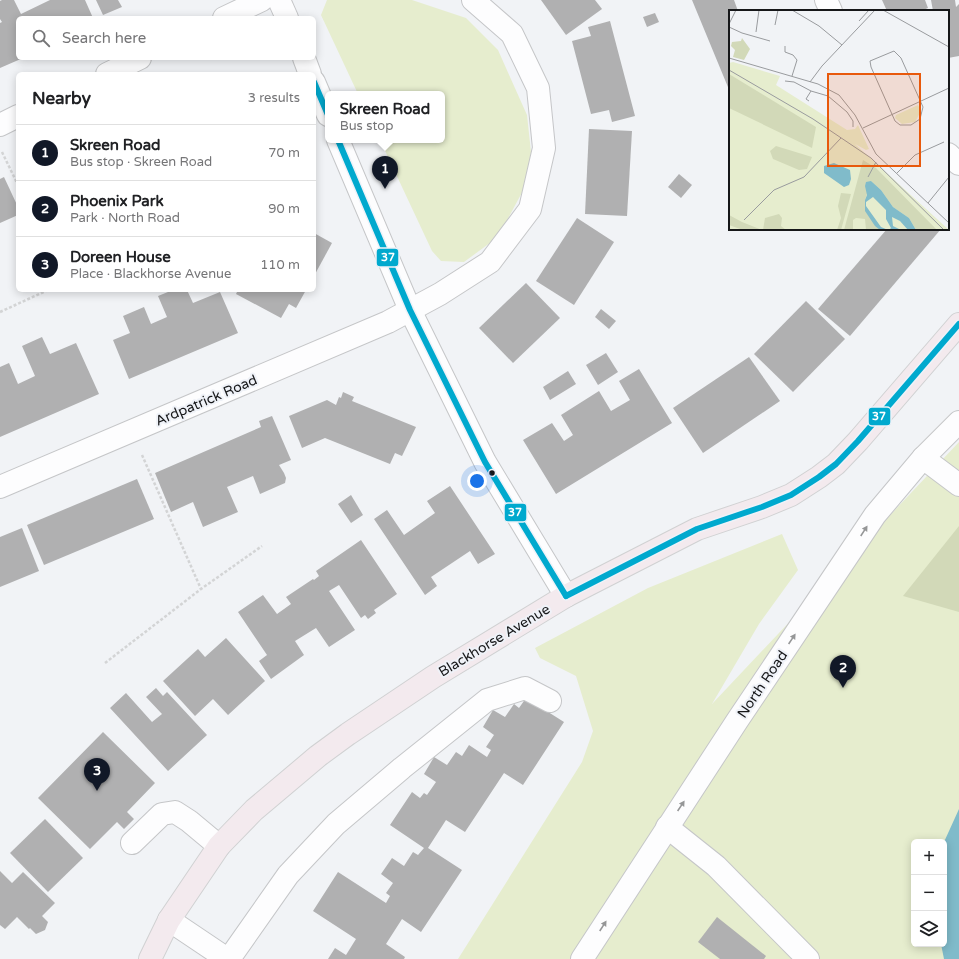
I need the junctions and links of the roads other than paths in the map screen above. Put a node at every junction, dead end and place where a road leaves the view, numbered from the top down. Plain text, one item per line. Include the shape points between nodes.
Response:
1 (262, 0) edge
2 (279, 0) edge
3 (473, 0) edge
4 (826, 0) edge
5 (831, 10) edge
6 (228, 16) edge
7 (286, 16) edge
8 (136, 60) edge
9 (305, 60) edge
10 (111, 72) edge
11 (309, 72) edge
12 (316, 87) edge
13 (325, 109) edge
14 (16, 117) edge
15 (0, 125) edge
16 (339, 143) edge
17 (949, 155) edge
18 (959, 164) edge
19 (410, 310) junction
20 (959, 324) edge
21 (959, 422) edge
22 (923, 458) junction
23 (959, 485) edge
24 (0, 487) edge
25 (566, 596) junction
26 (550, 701) dead end
27 (667, 827) junction
28 (132, 843) dead end
29 (219, 846) junction
30 (169, 920) junction
31 (150, 959) edge
32 (228, 959) edge
33 (582, 959) edge
34 (808, 959) edge

1 - 6 street
2 - 7 street
3 - 19 street, Ardpatrick Road via 512,34 538,88 544,148 530,209 490,262
4 - 5 street
8 - 10 street
9 - 11 street
12 - 13 street
14 - 15 street
16 - 19 street
17 - 18 street
19 - 24 street, Ardpatrick Road via 388,322
19 - 25 street via 485,462
20 - 25 main road, Blackhorse Avenue via 858,441 819,477 791,495 697,529
21 - 22 street, North Road
22 - 23 street
27 -> 22 street, North Road via 875,515
25 - 29 main road, Blackhorse Avenue via 433,677 348,734 254,810
26 - 32 street via 525,688 487,700 402,768 336,824 288,875
33 -> 27 street, North Road
27 - 34 street via 716,866
28 - 29 street via 162,814 175,812
29 - 30 main road, Blackhorse Avenue
30 - 31 main road, Blackhorse Avenue
30 - 32 street

